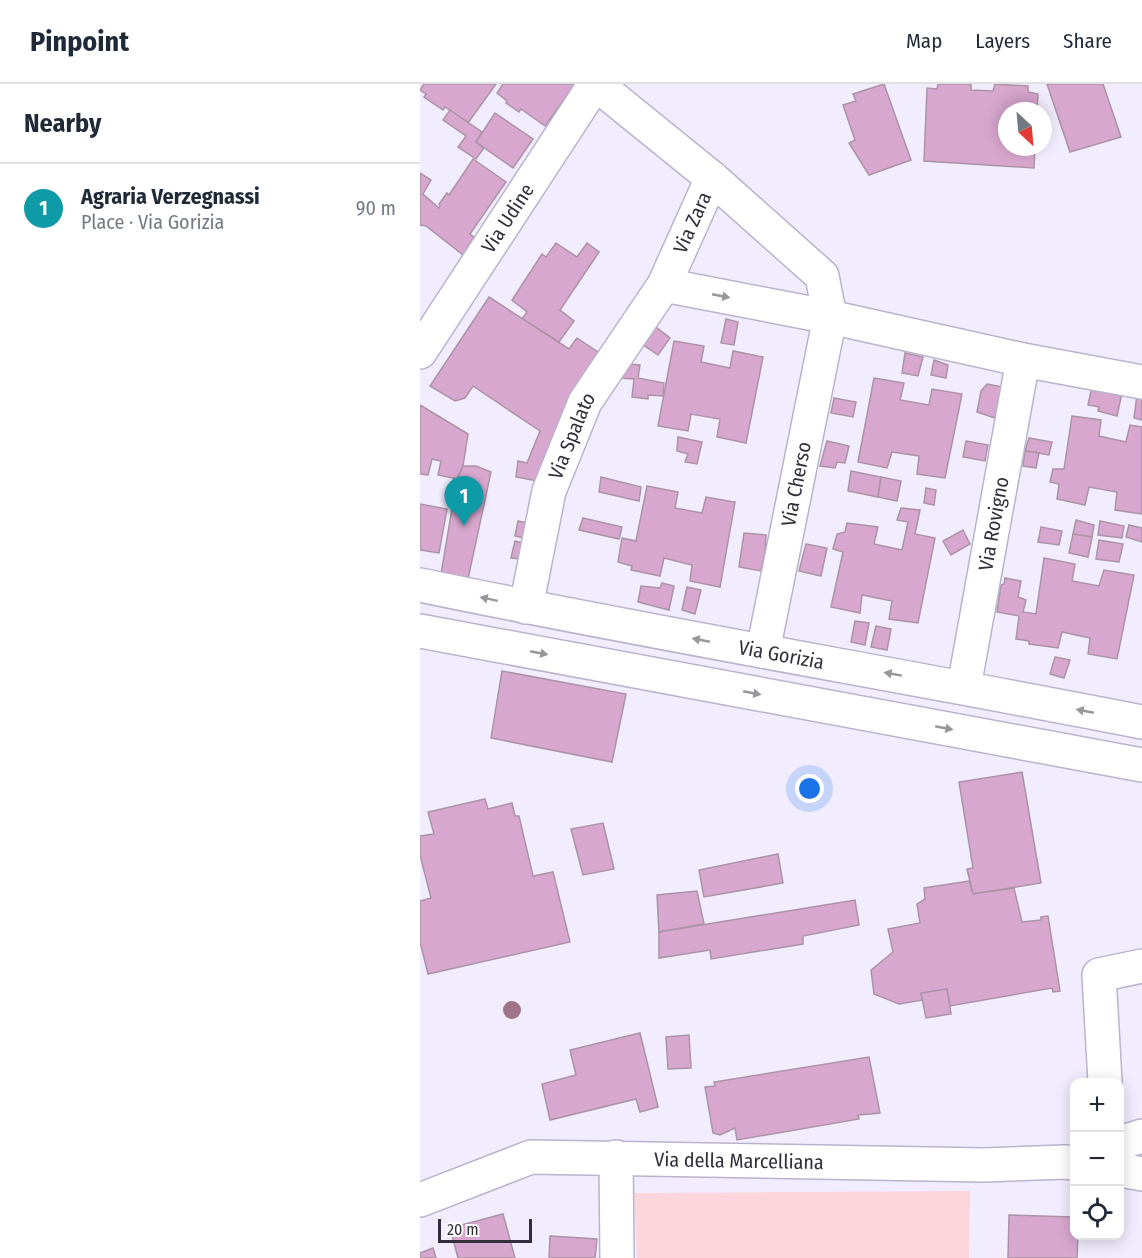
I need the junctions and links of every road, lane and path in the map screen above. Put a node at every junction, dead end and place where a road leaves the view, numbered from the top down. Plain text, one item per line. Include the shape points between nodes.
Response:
1 (596, 84) edge
2 (712, 178) junction
3 (664, 285) junction
4 (830, 317) junction
5 (420, 352) edge
6 (1023, 360) junction
7 (1142, 382) edge
8 (420, 585) edge
9 (526, 607) junction
10 (420, 631) edge
11 (763, 651) junction
12 (964, 687) junction
13 (1142, 722) edge
14 (1142, 765) edge
15 (1142, 966) edge
16 (1105, 1078) edge
17 (1142, 1136) edge
18 (1124, 1141) edge
19 (616, 1157) junction
20 (1070, 1161) edge
21 (1124, 1171) edge
22 (1142, 1174) edge
23 (420, 1200) edge
24 (617, 1258) edge

1 - 2 street, Via Udine
1 - 5 street, Via Udine
2 - 3 street, Via Zara
2 - 4 street, Via Zara via 822,276
3 -> 4 street
3 - 9 street, Via Spalato via 585,402 549,491
4 - 6 street
4 - 11 street, Via Cherso
6 - 7 street
6 - 12 street, Via Rovigno
9 -> 8 street, Via Gorizia
11 -> 9 street, Via Gorizia
10 -> 14 street
12 -> 11 street, Via Gorizia
13 -> 12 street, Via Gorizia
15 - 16 street via 1099,975
17 - 18 street
19 - 20 street, Via della Marcelliana via 984,1165
19 - 23 street, Via della Marcelliana via 531,1157
19 - 24 street
21 - 22 street

